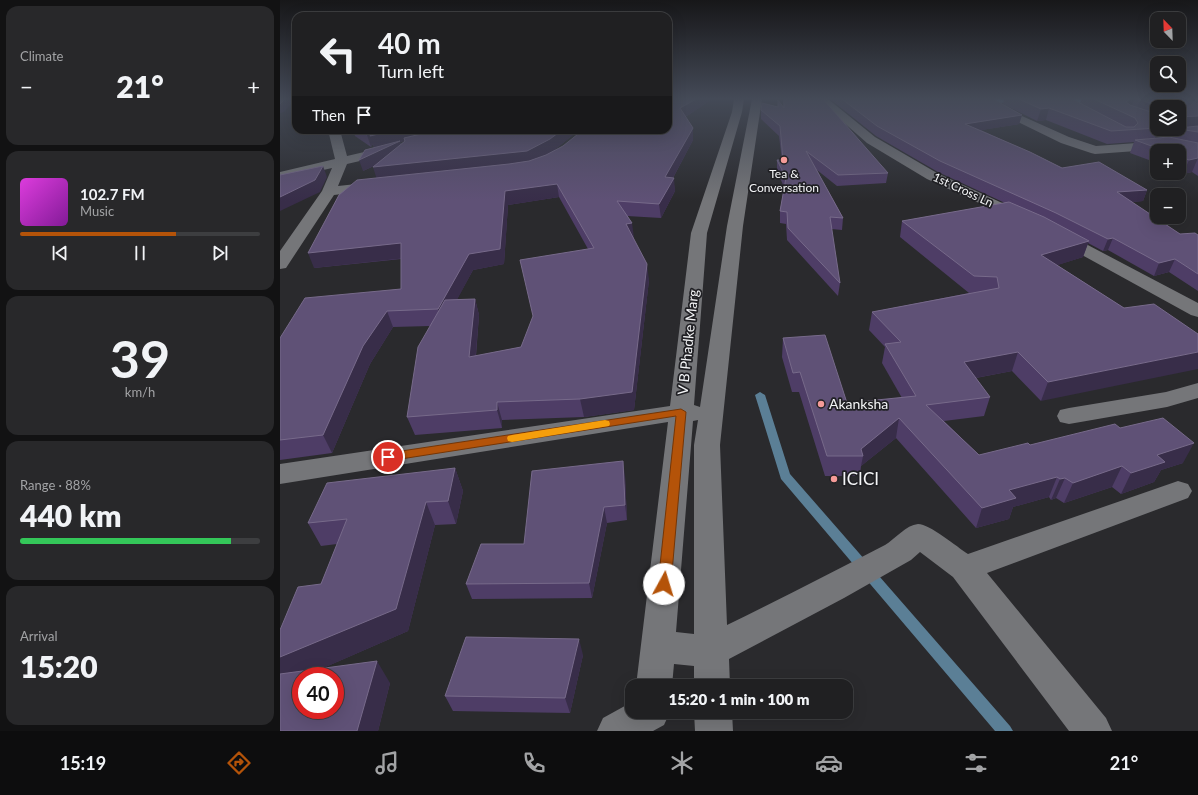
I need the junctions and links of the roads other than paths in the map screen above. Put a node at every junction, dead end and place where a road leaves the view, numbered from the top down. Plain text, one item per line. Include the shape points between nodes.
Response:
1 (730, 133) edge
2 (751, 133) edge
3 (863, 133) edge
4 (1050, 133) edge
5 (335, 134) edge
6 (1163, 136) edge
7 (1148, 137) edge
8 (403, 146) edge
9 (1198, 152) edge
10 (342, 161) junction
11 (280, 176) edge
12 (391, 185) edge
13 (329, 191) junction
14 (1032, 222) edge
15 (1046, 229) edge
16 (280, 264) edge
17 (1198, 311) edge
18 (1198, 390) edge
19 (681, 412) junction
20 (710, 415) junction
21 (1069, 416) dead end
22 (280, 474) edge
23 (1178, 491) dead end
24 (964, 568) junction
25 (658, 647) junction
26 (710, 651) junction
27 (655, 679) edge
28 (712, 679) edge
29 (638, 719) edge
30 (649, 719) edge
31 (713, 719) edge
32 (616, 731) edge
33 (645, 731) edge
34 (714, 731) edge
35 (1093, 731) edge

1 - 19 street, V B Phadke Marg via 699,233
2 - 20 street via 735,226
3 - 14 street, 1st Cross Ln via 925,172
4 - 9 street via 1095,150 1164,146
5 - 10 street
6 - 7 street
8 - 10 street
10 - 11 street
10 - 13 street
12 - 13 street
13 - 16 street
15 - 17 street
18 - 21 street via 1167,399
19 - 20 street
19 - 22 street
19 - 25 street, V B Phadke Marg
20 - 26 street via 706,445
23 - 24 street
24 - 26 street via 919,536 900,551 833,588
24 - 35 street
25 - 26 street
25 - 27 street, V B Phadke Marg
26 - 28 street
29 - 32 street
30 - 33 street
31 - 34 street

